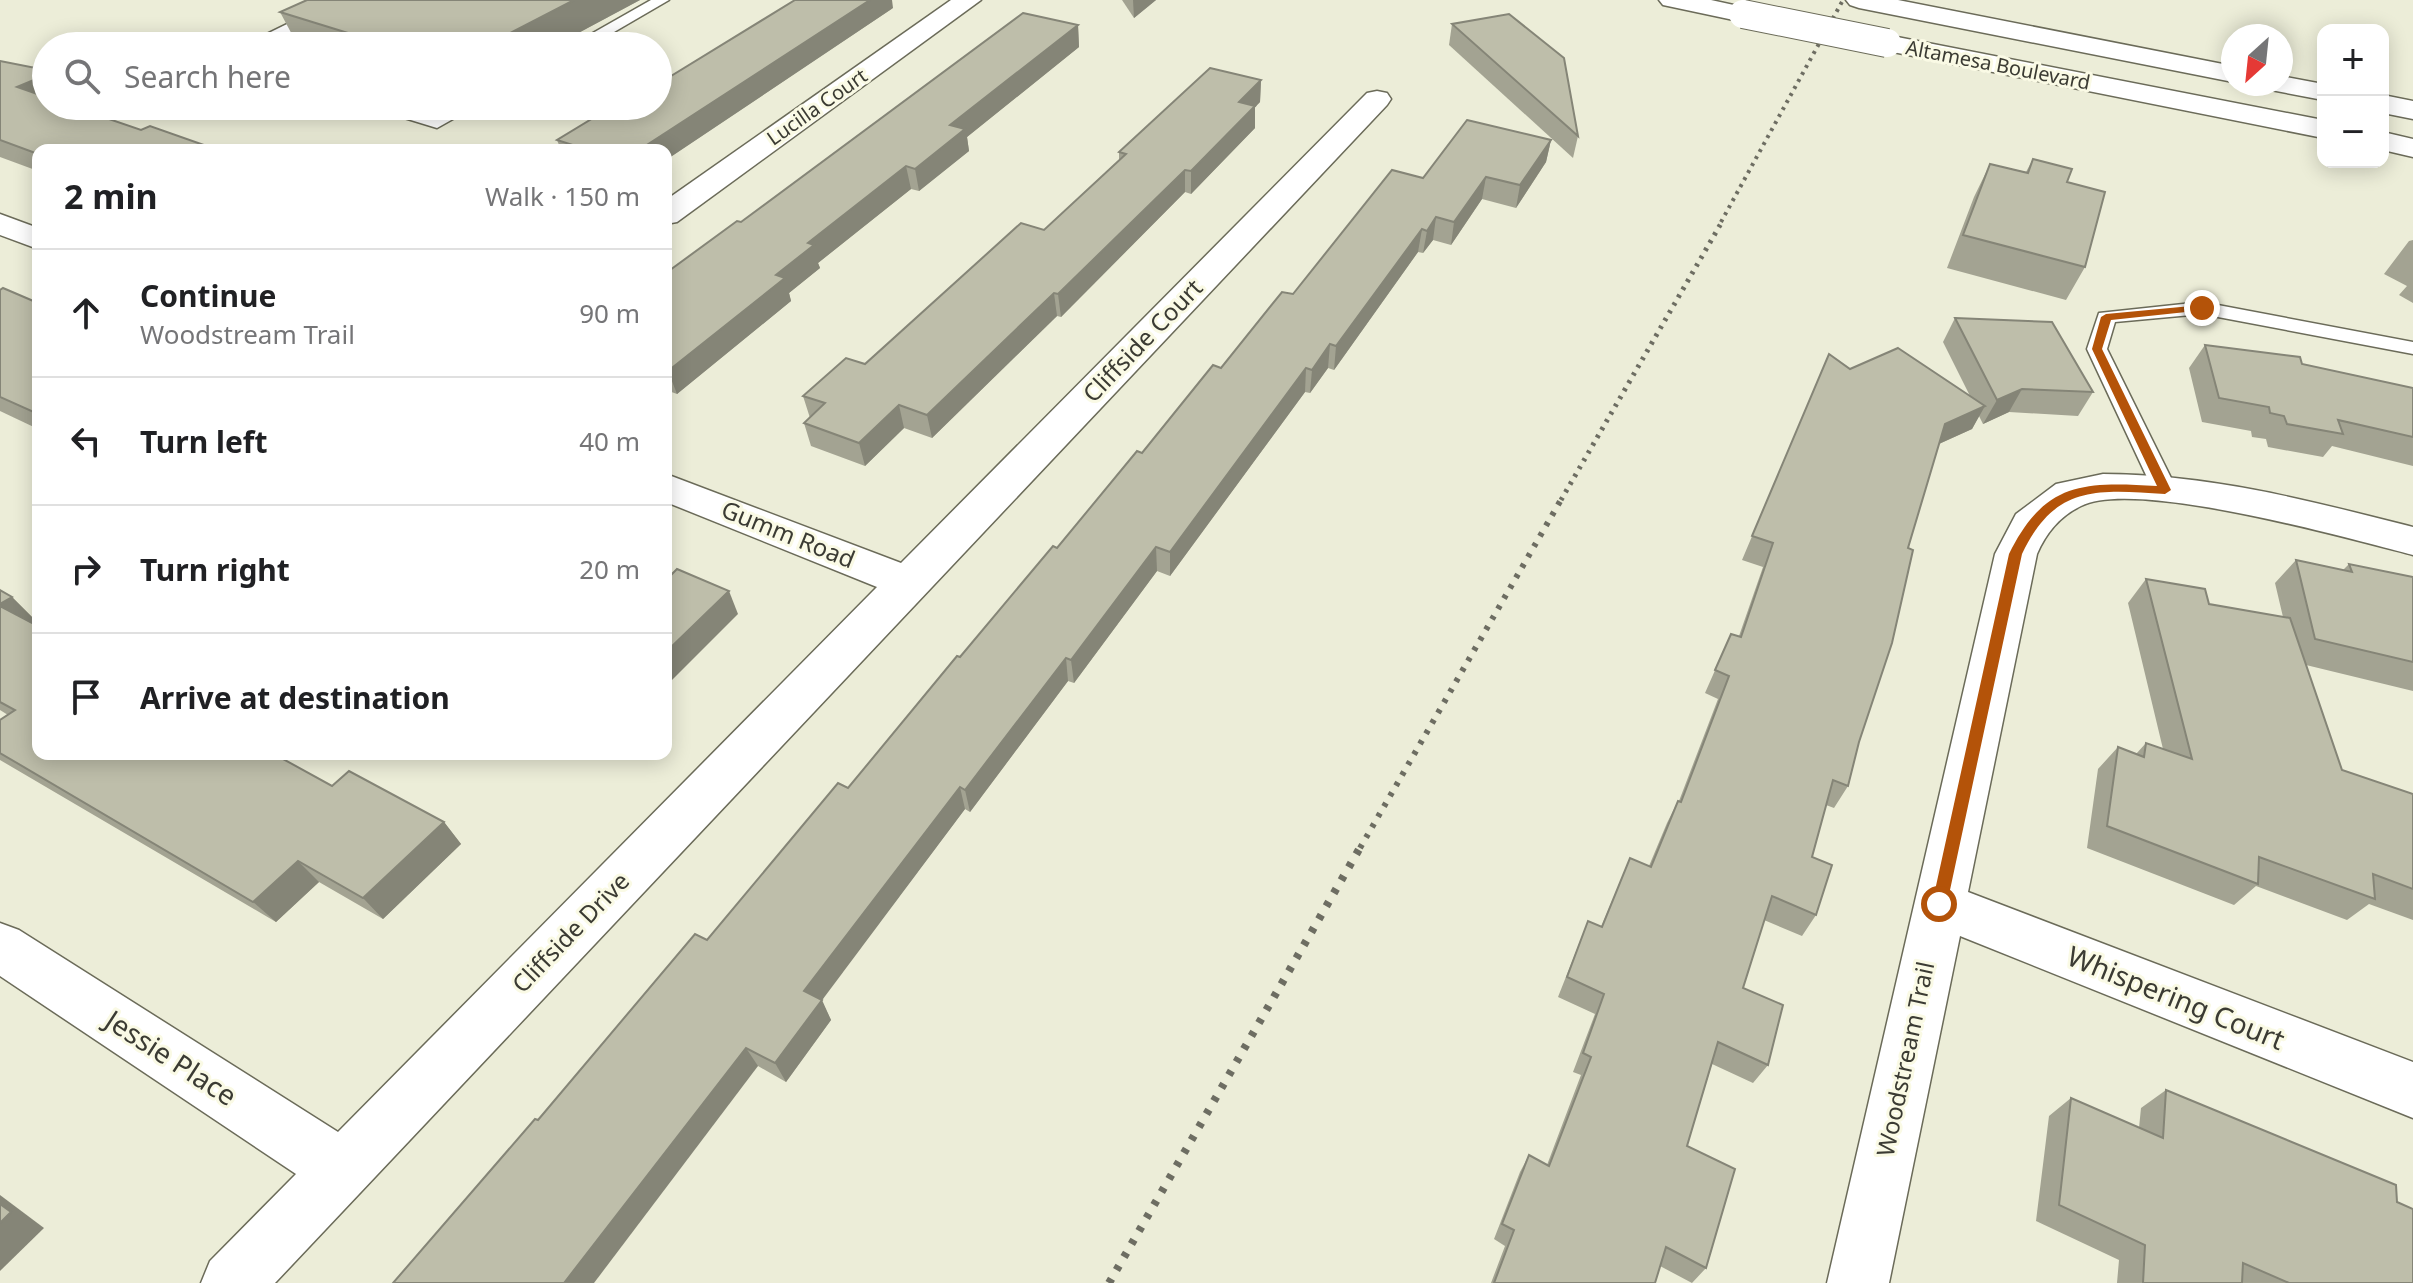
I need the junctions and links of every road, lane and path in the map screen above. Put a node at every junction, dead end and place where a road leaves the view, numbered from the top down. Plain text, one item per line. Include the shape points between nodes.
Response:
1 (348, 0) edge
2 (662, 0) edge
3 (968, 0) edge
4 (1672, 0) edge
5 (1859, 0) edge
6 (280, 32) edge
7 (604, 32) edge
8 (2221, 72) edge
9 (2293, 86) edge
10 (2317, 91) edge
11 (1377, 99) dead end
12 (2389, 105) edge
13 (2413, 110) edge
14 (2317, 128) edge
15 (2389, 142) edge
16 (2413, 148) edge
17 (672, 211) edge
18 (0, 224) edge
19 (32, 237) edge
20 (2413, 348) edge
21 (672, 489) edge
22 (2165, 490) junction
23 (2413, 541) edge
24 (909, 583) junction
25 (1939, 904) junction
26 (0, 947) edge
27 (2413, 1090) edge
28 (342, 1169) junction
29 (232, 1283) edge
30 (1858, 1283) edge

1 - 6 lane
2 - 7 lane
3 - 17 street, Lucilla Court
4 - 14 street, Altamesa Boulevard, bridge
5 - 8 street, Altamesa Boulevard
9 - 10 street
11 - 24 street, Cliffside Court
12 - 13 street
15 - 16 street
18 - 19 street
20 - 22 lane via 2202,308 2106,317 2097,349
21 - 24 street, Gumm Road
22 - 23 street, Woodstream Trail via 2267,504
22 - 25 street, Woodstream Trail via 2103,487 2070,494 2030,524 2016,554
24 - 28 street, Cliffside Drive
25 - 27 street, Whispering Court
25 - 30 street, Woodstream Trail
26 - 28 street, Jessie Place
28 - 29 street, Cliffside Drive

